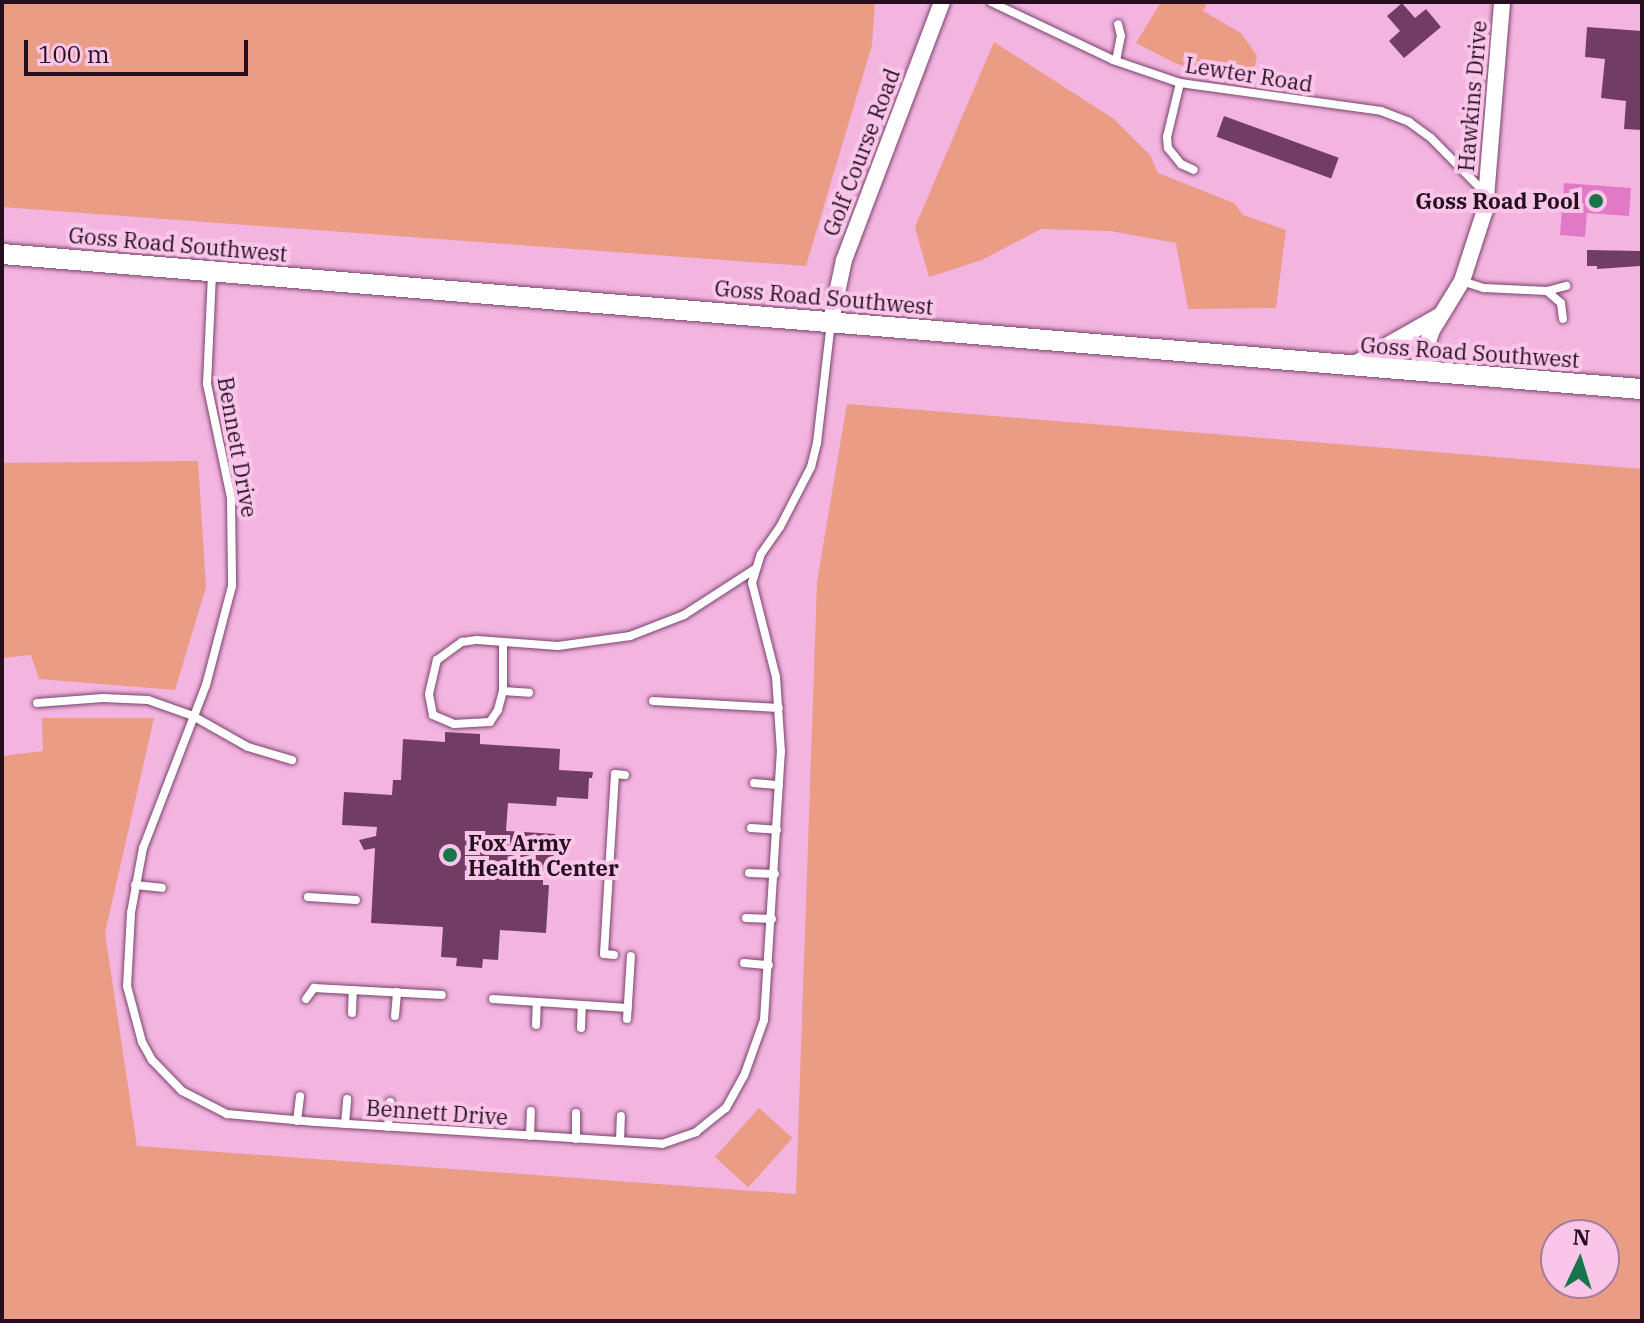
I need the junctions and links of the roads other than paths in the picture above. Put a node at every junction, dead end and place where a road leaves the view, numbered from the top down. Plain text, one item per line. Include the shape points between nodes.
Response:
1 (942, 2) edge
2 (991, 2) edge
3 (1502, 2) edge
4 (1118, 24) dead end
5 (1116, 61) junction
6 (1180, 83) junction
7 (1194, 170) dead end
8 (1487, 194) junction
9 (2, 254) edge
10 (212, 271) junction
11 (1462, 281) junction
12 (1566, 286) dead end
13 (1547, 291) junction
14 (1440, 315) junction
15 (1563, 319) dead end
16 (831, 321) junction
17 (1351, 367) junction
18 (1424, 372) junction
19 (1642, 389) edge
20 (755, 569) junction
21 (503, 643) junction
22 (503, 691) junction
23 (529, 693) dead end
24 (653, 701) dead end
25 (37, 703) dead end
26 (779, 708) junction
27 (193, 716) junction
28 (292, 760) dead end
29 (625, 775) dead end
30 (754, 783) dead end
31 (779, 785) junction
32 (751, 828) dead end
33 (777, 830) junction
34 (749, 873) dead end
35 (775, 874) junction
36 (135, 885) junction
37 (162, 888) dead end
38 (308, 897) dead end
39 (356, 900) dead end
40 (746, 918) dead end
41 (772, 919) junction
42 (614, 955) dead end
43 (631, 956) dead end
44 (744, 963) dead end
45 (769, 965) junction
46 (353, 990) junction
47 (397, 992) junction
48 (442, 995) dead end
49 (306, 999) dead end
50 (493, 999) dead end
51 (537, 1002) junction
52 (582, 1005) junction
53 (628, 1008) junction
54 (352, 1013) dead end
55 (395, 1016) dead end
56 (627, 1019) dead end
57 (536, 1025) dead end
58 (581, 1028) dead end
59 (300, 1096) dead end
60 (347, 1099) dead end
61 (390, 1102) dead end
62 (531, 1111) dead end
63 (576, 1113) dead end
64 (621, 1116) dead end
65 (297, 1121) junction
66 (345, 1124) junction
67 (388, 1127) junction
68 (530, 1136) junction
69 (576, 1139) junction
70 (620, 1141) junction

1 - 16 street, Golf Course Road via 844,260
2 - 5 lane, Lewter Road
3 - 8 street, Hawkins Drive
4 - 5 lane
5 - 6 lane, Lewter Road
6 - 7 lane via 1168,148
6 - 8 lane, Lewter Road via 1381,111 1431,138
8 - 11 street, Hawkins Drive
9 - 10 street, Goss Road Southwest
10 - 16 street, Goss Road Southwest
10 - 27 lane, Bennett Drive via 207,384 231,498 234,559 228,611
11 - 13 lane via 1484,288
11 - 14 street, Hawkins Drive
12 - 13 lane
13 - 15 lane via 1561,303
14 - 17 street
14 - 18 street, Hawkins Drive via 1426,348
16 - 17 street, Goss Road Southwest
16 - 20 lane via 811,467
17 - 18 street, Goss Road Southwest
18 - 19 street, Goss Road Southwest
20 - 21 lane via 684,615 630,636 558,646
20 - 26 lane, Bennett Drive via 754,598 769,644
21 - 22 lane
21 - 22 lane via 477,640 446,650 431,676 429,708 442,722 490,722
22 - 23 lane
24 - 26 lane
25 - 27 lane via 148,700
26 - 31 lane, Bennett Drive
27 - 28 lane via 248,747
27 - 36 lane, Bennett Drive via 151,823
29 - 42 lane via 615,774 612,909 604,954
30 - 31 lane
31 - 33 lane, Bennett Drive
32 - 33 lane
33 - 35 lane, Bennett Drive
34 - 35 lane
35 - 41 lane, Bennett Drive
36 - 37 lane
36 - 65 lane, Bennett Drive via 127,986 134,1020 152,1060 182,1091 227,1114
38 - 39 lane
40 - 41 lane
41 - 45 lane, Bennett Drive
43 - 53 lane
44 - 45 lane
45 - 70 lane, Bennett Drive via 758,1042 726,1108 696,1132 662,1144
46 - 47 lane
46 - 49 lane via 314,988
46 - 54 lane
47 - 48 lane
47 - 55 lane
50 - 51 lane
51 - 52 lane
51 - 57 lane
52 - 53 lane
52 - 58 lane
53 - 56 lane
59 - 65 lane
60 - 66 lane
61 - 67 lane
62 - 68 lane
63 - 69 lane
64 - 70 lane
65 - 66 lane, Bennett Drive
66 - 67 lane, Bennett Drive
67 - 68 lane, Bennett Drive
68 - 69 lane, Bennett Drive
69 - 70 lane, Bennett Drive

